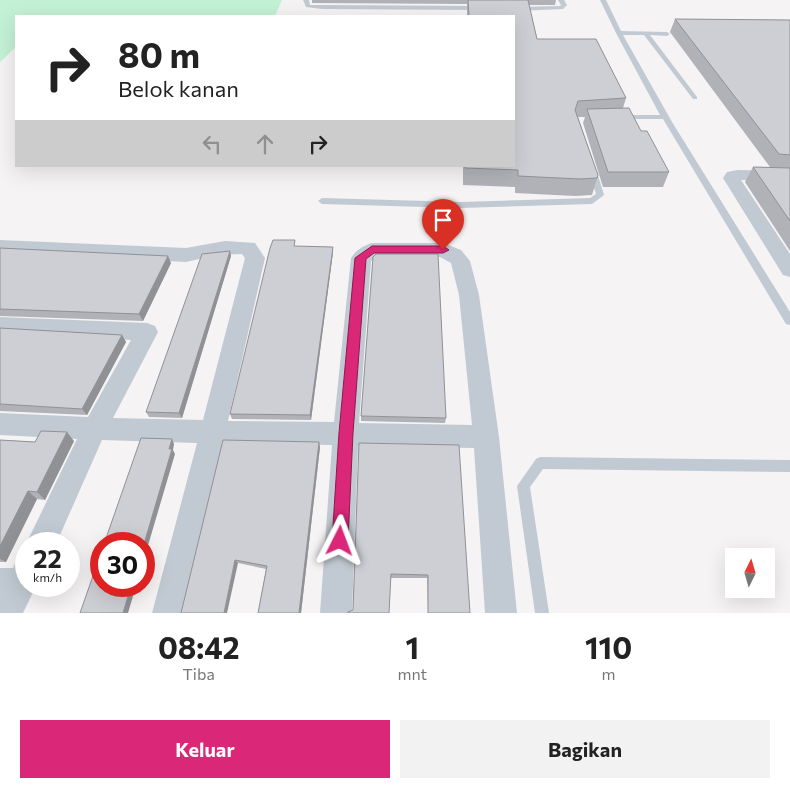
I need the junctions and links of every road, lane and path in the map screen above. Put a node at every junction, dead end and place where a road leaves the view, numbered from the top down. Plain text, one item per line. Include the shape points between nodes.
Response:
1 (306, 0) edge
2 (561, 0) edge
3 (603, 0) edge
4 (432, 8) junction
5 (488, 8) edge
6 (508, 9) edge
7 (432, 15) edge
8 (618, 33) junction
9 (646, 34) junction
10 (668, 34) dead end
11 (695, 98) dead end
12 (666, 117) junction
13 (617, 118) edge
14 (590, 164) edge
15 (790, 176) edge
16 (322, 201) dead end
17 (768, 236) junction
18 (790, 236) edge
19 (0, 246) edge
20 (790, 270) edge
21 (790, 321) edge
22 (0, 325) edge
23 (0, 424) edge
24 (94, 430) junction
25 (214, 431) junction
26 (346, 433) junction
27 (486, 437) junction
28 (790, 466) edge
29 (46, 532) edge
30 (15, 583) edge
31 (6, 613) edge
32 (168, 613) edge
33 (336, 613) edge
34 (501, 613) edge
35 (542, 613) edge

1 - 4 lane via 308,6 322,8
2 - 6 lane via 564,5 555,9
3 - 8 lane
4 - 5 lane
4 - 7 lane
8 - 9 lane
8 - 12 lane
9 - 10 lane
9 - 11 lane
12 - 13 lane
12 - 21 lane
14 - 16 lane via 600,196 592,201 460,205
15 - 17 street via 738,175 731,178
17 - 18 street
17 - 20 street
19 - 25 street via 186,255 208,248 248,248 254,258
22 - 24 street via 147,332
23 - 24 street
24 - 25 street
24 - 29 street
25 - 26 street
25 - 32 street
26 - 27 street
26 - 27 street via 361,258 372,250 443,250 460,261 469,295
26 - 33 street
27 - 34 street
28 - 35 lane via 540,462 523,486
30 - 31 street

